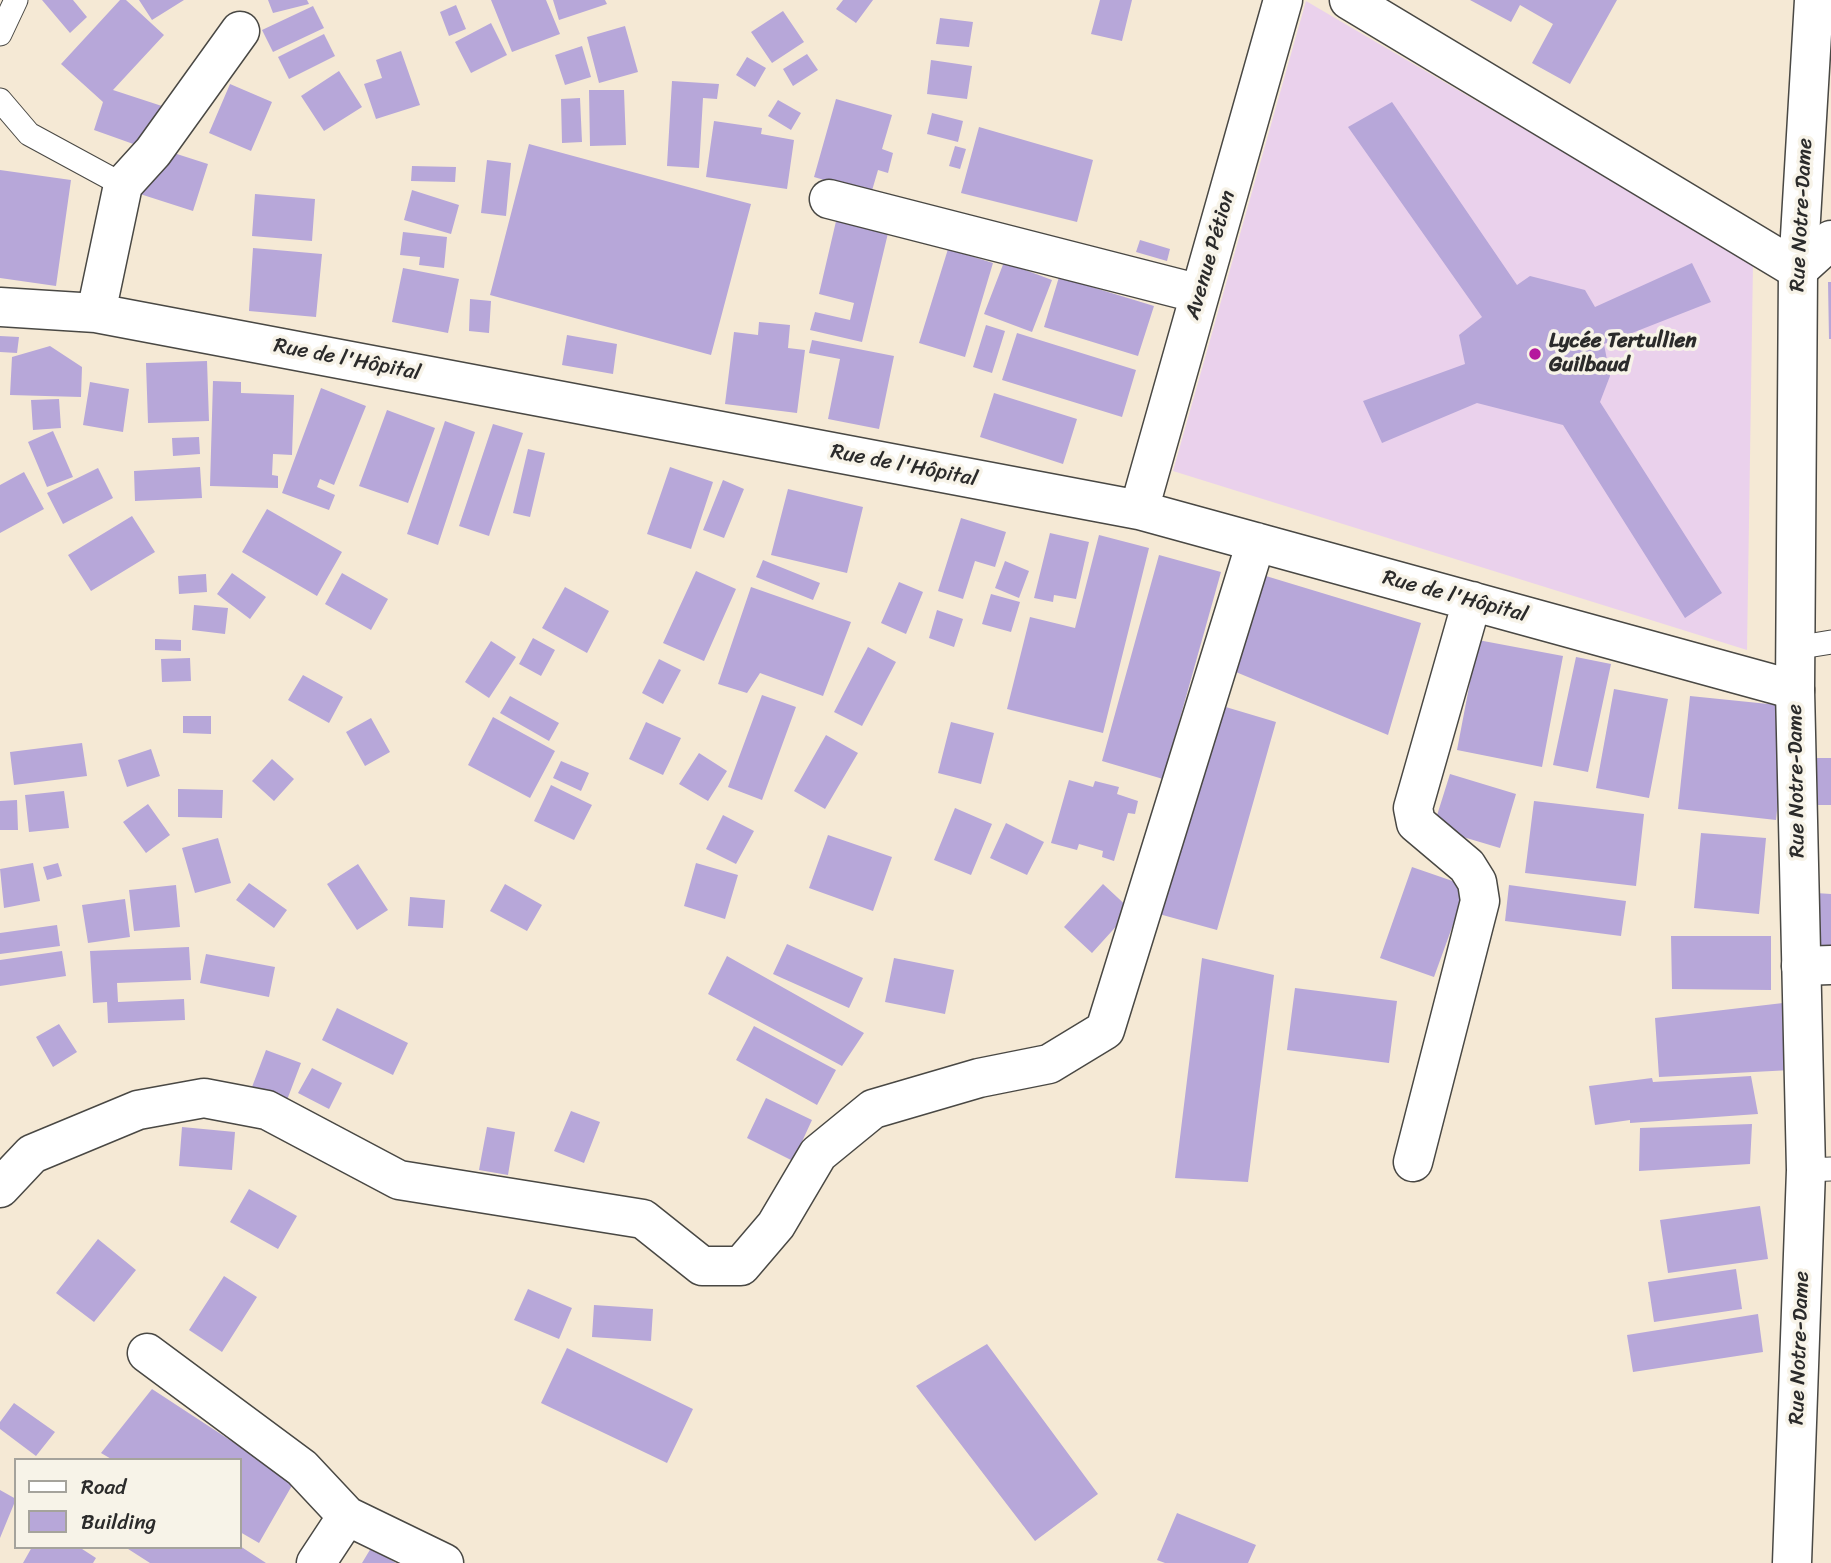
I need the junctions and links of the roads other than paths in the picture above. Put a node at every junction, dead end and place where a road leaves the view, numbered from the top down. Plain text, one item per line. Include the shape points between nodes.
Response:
1 (16, 0) edge
2 (1283, 0) edge
3 (1349, 0) edge
4 (1814, 0) edge
5 (240, 31) dead end
6 (0, 34) edge
7 (0, 100) edge
8 (123, 185) junction
9 (829, 199) dead end
10 (1831, 240) edge
11 (1798, 270) junction
12 (1200, 294) junction
13 (0, 307) edge
14 (96, 313) junction
15 (1139, 510) junction
16 (1256, 542) junction
17 (1472, 601) junction
18 (1813, 645) edge
19 (1795, 690) junction
20 (1816, 965) edge
21 (1413, 1162) dead end
22 (1819, 1169) edge
23 (0, 1188) edge
24 (146, 1353) dead end
25 (347, 1516) junction
26 (316, 1563) edge
27 (444, 1563) edge
28 (1792, 1563) edge

1 - 6 lane
2 - 12 street, Avenue Pétion
3 - 11 street
4 - 11 street, Rue Notre-Dame
5 - 8 street via 153,152
7 - 8 lane via 29,134
8 - 14 street
9 - 12 street
10 - 11 street
11 - 18 street, Rue Notre-Dame
12 - 15 street, Avenue Pétion
13 - 14 street, Rue de l'Hôpital
14 - 15 street, Rue de l'Hôpital
15 - 16 street, Rue de l'Hôpital
16 - 17 street, Rue de l'Hôpital
16 - 23 street via 1105,1030 1049,1064 979,1078 873,1110 818,1154 776,1225 741,1266 702,1266 643,1219 399,1180 267,1110 204,1098 138,1110 32,1154
17 - 19 street, Rue de l'Hôpital
17 - 21 street via 1413,808 1416,823 1467,866 1477,882 1480,901
18 - 19 street, Rue Notre-Dame
19 - 20 street, Rue Notre-Dame
20 - 22 street, Rue Notre-Dame
22 - 28 street, Rue Notre-Dame
24 - 25 street via 302,1468
25 - 26 street
25 - 27 street

